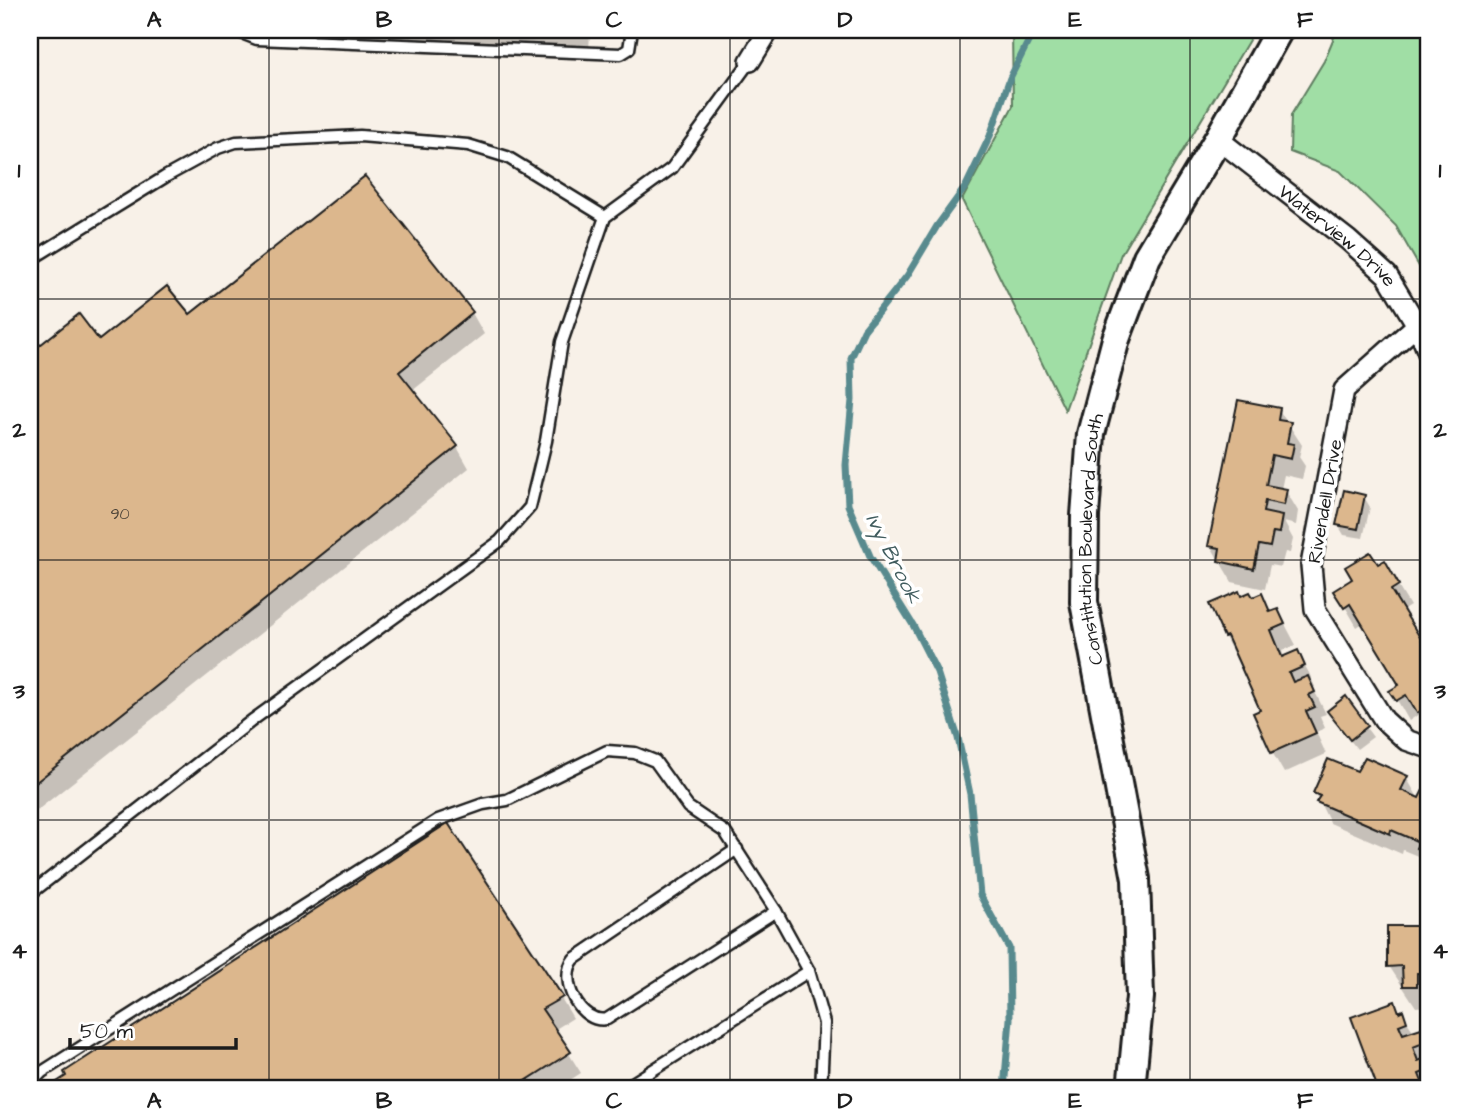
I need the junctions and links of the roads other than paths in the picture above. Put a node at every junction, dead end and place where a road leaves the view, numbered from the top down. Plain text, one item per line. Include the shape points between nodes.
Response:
1 (234, 30) edge
2 (632, 30) edge
3 (769, 30) edge
4 (1279, 30) edge
5 (750, 61) joint
6 (1218, 139) junction
7 (605, 217) junction
8 (30, 260) edge
9 (1417, 325) junction
10 (1429, 355) edge
11 (1429, 748) edge
12 (737, 849) junction
13 (30, 894) edge
14 (776, 911) junction
15 (809, 971) junction
16 (30, 1084) edge
17 (623, 1089) edge
18 (821, 1089) edge
19 (1131, 1089) edge

1 - 2 lane via 257,39 621,54 629,49
3 - 5 street
4 - 6 main road, Constitution Boulevard South
5 - 7 lane via 672,168
6 - 9 street, Waterview Drive via 1387,275
6 - 19 main road, Constitution Boulevard South via 1147,257 1116,339 1091,434 1084,602 1136,879 1140,997
7 - 8 lane via 507,157 468,145 360,136 236,142 165,177
7 - 13 lane via 562,342 530,507 500,541 254,719
9 - 10 street, Waterview Drive
9 - 11 street, Rivendell Drive via 1344,390 1311,565 1315,609 1384,720 1406,740
12 - 14 lane
12 - 14 lane via 573,959 568,966 568,986 587,1015 599,1021 607,1019
12 - 16 lane via 725,832 688,807 655,761 635,752 607,751 507,800 438,820 42,1072
14 - 15 lane
15 - 17 lane
15 - 18 lane via 824,1023

